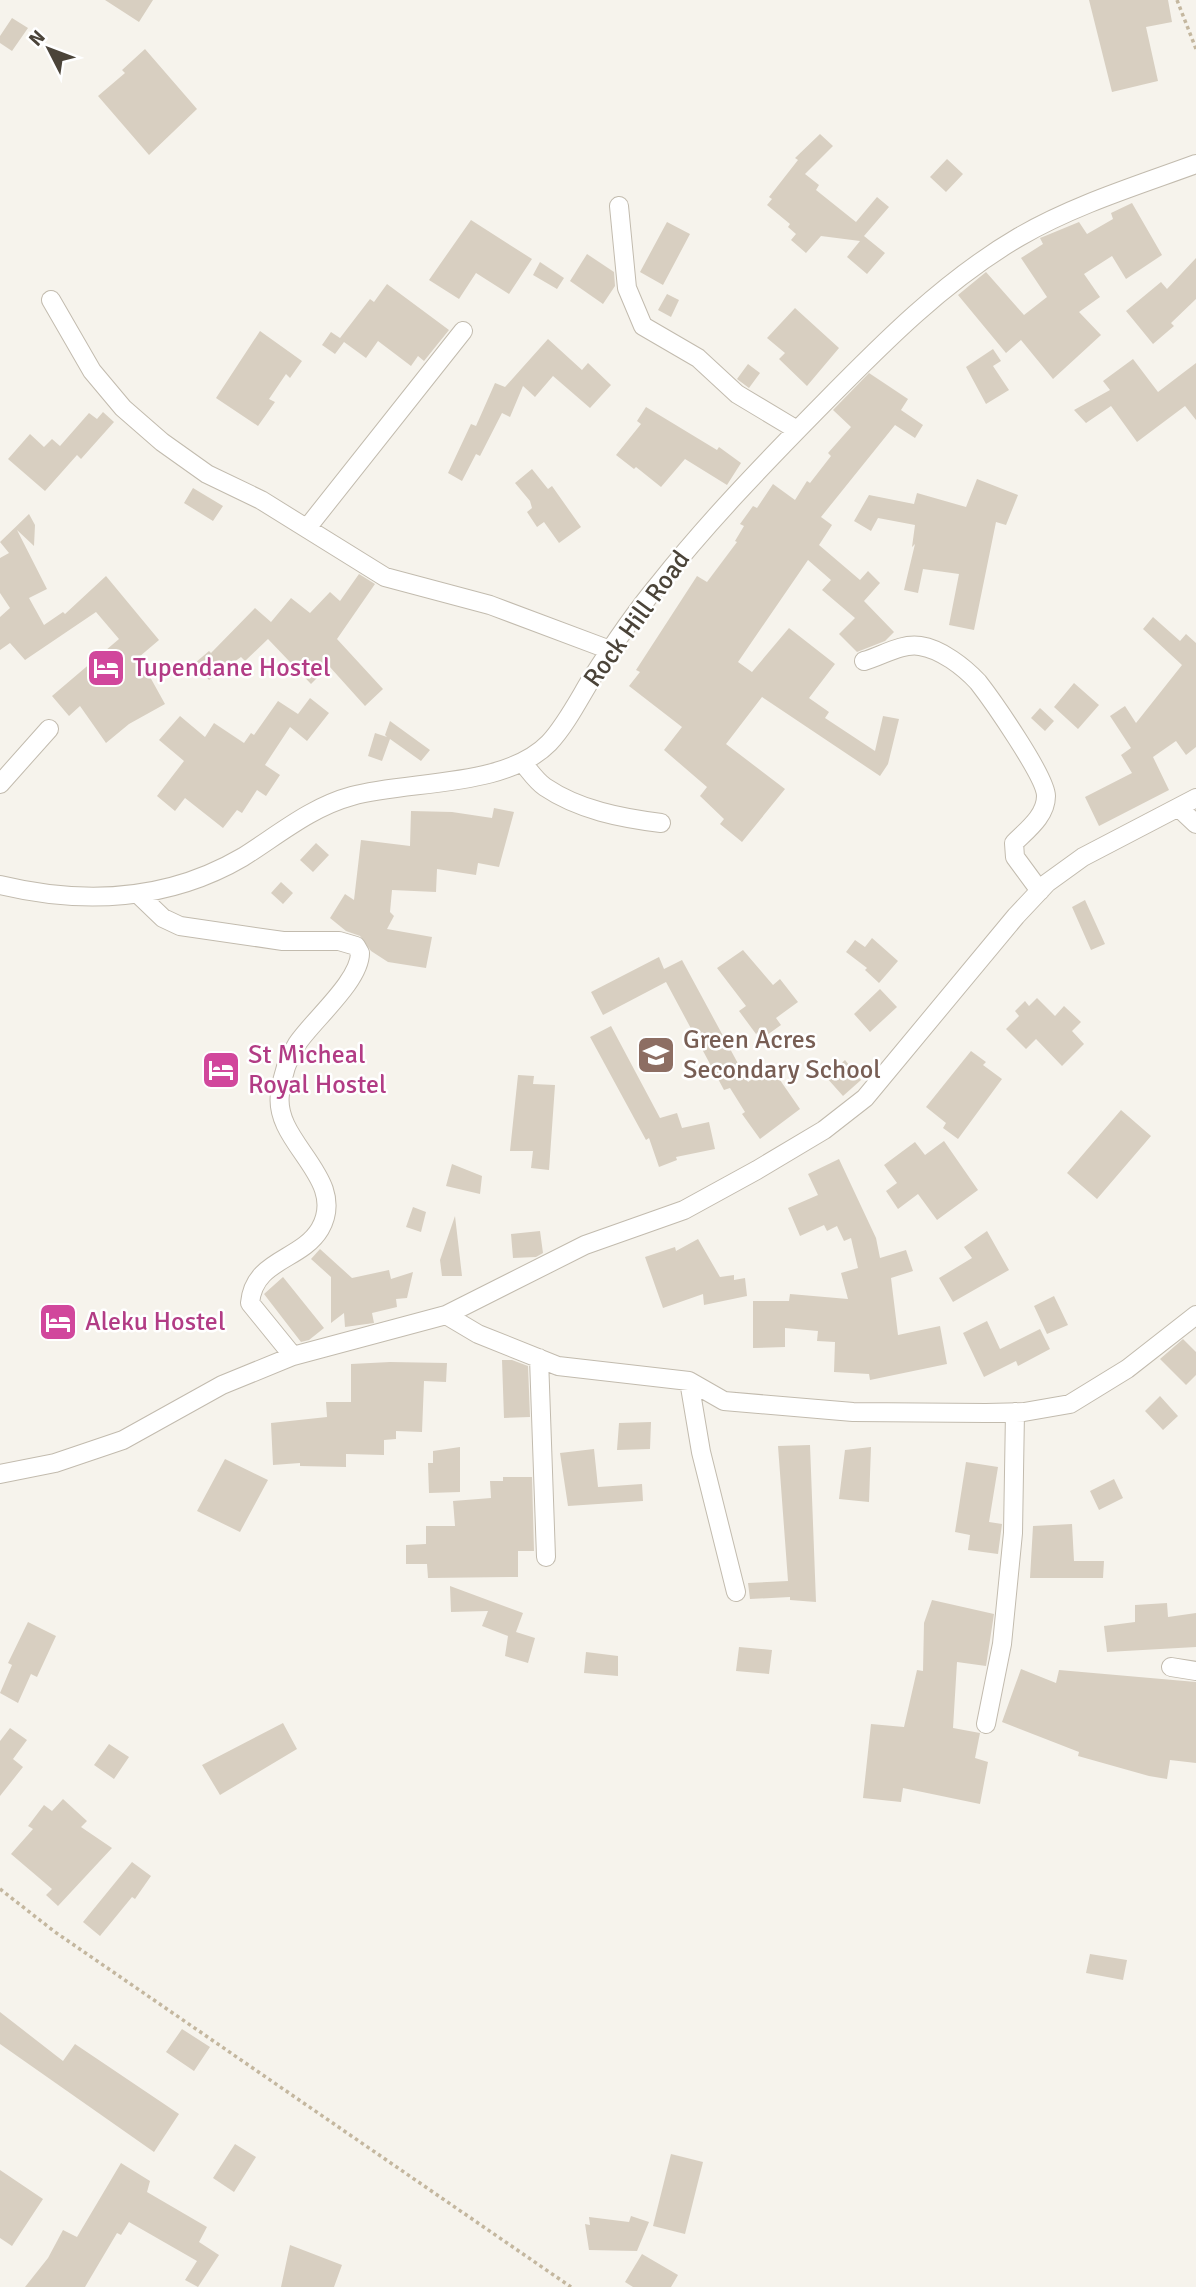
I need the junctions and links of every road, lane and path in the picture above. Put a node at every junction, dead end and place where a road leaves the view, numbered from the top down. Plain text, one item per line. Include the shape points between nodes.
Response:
1 (1177, 0) edge
2 (1196, 50) edge
3 (1196, 164) edge
4 (619, 206) dead end
5 (51, 300) dead end
6 (463, 331) dead end
7 (797, 430) junction
8 (307, 528) junction
9 (610, 650) junction
10 (864, 660) dead end
11 (49, 729) dead end
12 (522, 762) junction
13 (0, 784) edge
14 (1196, 798) edge
15 (1179, 808) junction
16 (661, 823) dead end
17 (1196, 824) edge
18 (0, 885) edge
19 (1040, 891) junction
20 (138, 894) junction
21 (446, 1315) junction
22 (1196, 1315) edge
23 (293, 1356) junction
24 (539, 1358) junction
25 (689, 1381) junction
26 (1015, 1412) junction
27 (0, 1474) edge
28 (546, 1557) dead end
29 (736, 1591) dead end
30 (1171, 1667) dead end
31 (1196, 1671) edge
32 (986, 1724) dead end
33 (0, 1889) edge
34 (571, 2287) edge

1 - 2 path
3 - 7 street, Rock Hill Road via 1069,212 966,272 914,314
4 - 7 street via 627,288 643,326 698,358 737,394
5 - 8 street via 92,371 123,408 207,474
6 - 8 street
7 - 9 street, Rock Hill Road via 709,523
8 - 9 street via 385,577 490,605
9 - 12 street, Rock Hill Road via 549,743
10 - 19 street via 906,646 921,646 941,652 977,682 1041,776 1045,806 1014,843 1015,857
11 - 13 street
12 - 16 street via 543,786 572,801 617,817
12 - 20 street, Rock Hill Road via 464,778 387,787 348,797 313,811 241,858 200,878
14 - 15 street
15 - 17 street
15 - 19 street via 1083,856
18 - 20 street, Rock Hill Road via 80,898
19 - 21 street via 865,1098 824,1130 684,1210 585,1245
20 - 23 street via 157,914 180,926 284,941 339,941 356,946 360,953 355,970 297,1045 280,1095 288,1135 314,1166 321,1183 324,1215 317,1233 262,1273 250,1303
21 - 23 street
21 - 24 street via 478,1334
22 - 26 street via 1095,1391 1070,1404
23 - 27 street via 222,1385 123,1440 55,1463
24 - 25 street via 558,1366
24 - 28 street
25 - 26 street via 724,1401 853,1412
25 - 29 street via 701,1452
26 - 32 street via 1013,1533 1002,1644
30 - 31 street
33 - 34 path via 55,1932

